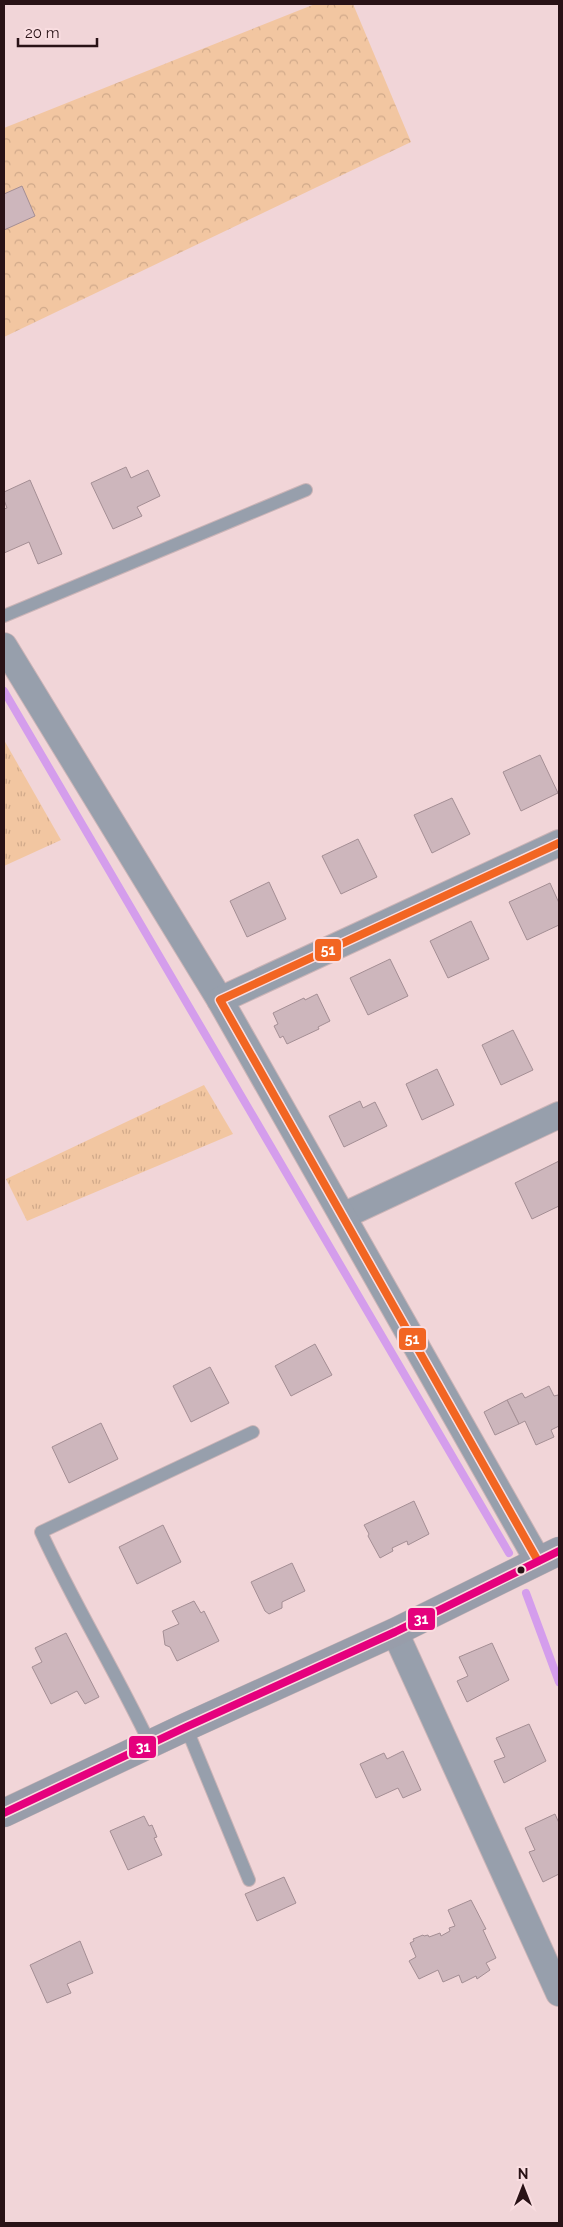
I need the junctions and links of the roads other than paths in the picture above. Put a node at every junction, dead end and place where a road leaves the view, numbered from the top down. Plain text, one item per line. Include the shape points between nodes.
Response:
1 (306, 490) dead end
2 (4, 616) edge
3 (4, 646) edge
4 (559, 843) edge
5 (220, 1000) junction
6 (559, 1115) edge
7 (343, 1216) junction
8 (253, 1432) dead end
9 (548, 1556) edge
10 (395, 1632) junction
11 (186, 1727) junction
12 (150, 1744) junction
13 (4, 1813) edge
14 (249, 1880) dead end
15 (559, 1993) edge

1 - 2 lane
3 - 5 street
4 - 5 street
5 - 7 street
6 - 7 street
7 - 9 street
8 - 12 lane via 41,1532
9 - 10 street
10 - 11 street
10 - 15 street
11 - 12 street
11 - 14 lane
12 - 13 street

